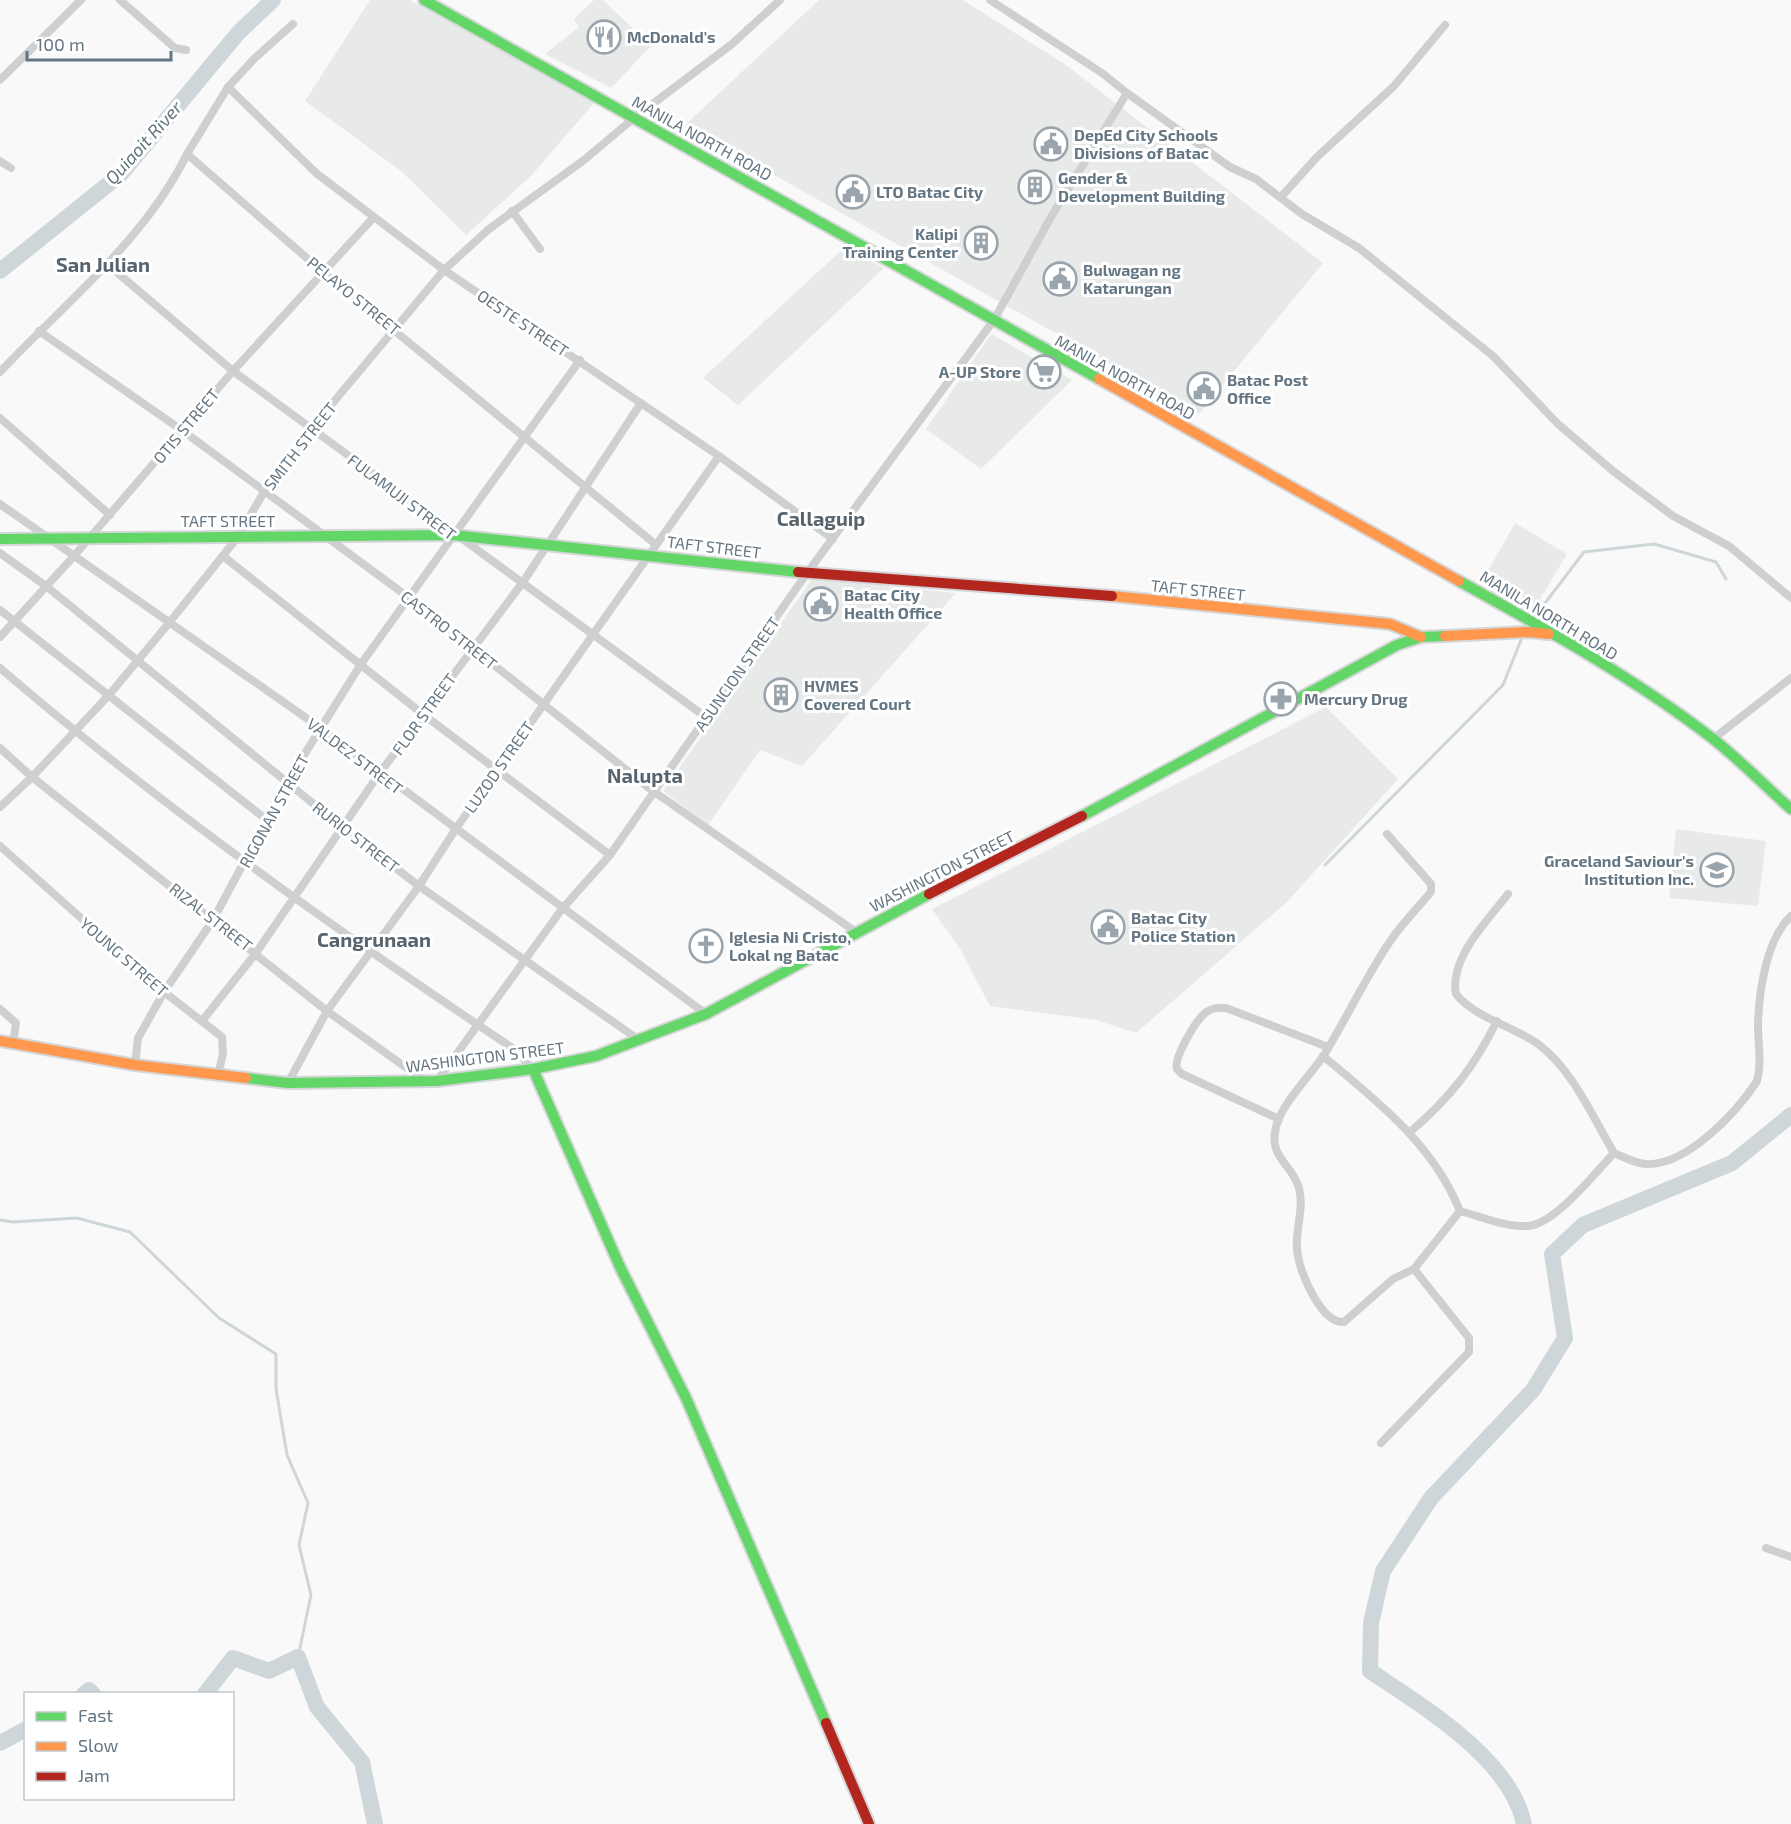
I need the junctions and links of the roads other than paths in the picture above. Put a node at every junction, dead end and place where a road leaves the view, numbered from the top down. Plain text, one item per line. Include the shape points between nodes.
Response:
1 (81, 0) edge
2 (120, 0) edge
3 (424, 0) edge
4 (780, 0) edge
5 (990, 0) edge
6 (293, 24) dead end
7 (1445, 25) dead end
8 (186, 50) dead end
9 (0, 80) edge
10 (228, 87) junction
11 (1127, 93) junction
12 (634, 118) junction
13 (187, 154) junction
14 (0, 161) edge
15 (10, 168) dead end
16 (1281, 197) junction
17 (512, 211) junction
18 (373, 218) junction
19 (540, 249) dead end
20 (107, 264) junction
21 (444, 270) junction
22 (324, 273) junction
23 (994, 320) junction
24 (395, 330) junction
25 (39, 331) junction
26 (580, 360) junction
27 (233, 371) junction
28 (0, 372) edge
29 (641, 403) junction
30 (0, 418) edge
31 (311, 429) junction
32 (183, 431) junction
33 (523, 436) junction
34 (719, 456) junction
35 (587, 486) junction
36 (264, 492) junction
37 (0, 504) edge
38 (110, 515) junction
39 (453, 535) junction
40 (323, 536) junction
41 (237, 538) junction
42 (0, 539) edge
43 (49, 539) junction
44 (87, 539) junction
45 (833, 539) junction
46 (655, 544) junction
47 (546, 546) junction
48 (0, 553) edge
49 (647, 555) junction
50 (74, 556) junction
51 (223, 556) junction
52 (807, 573) junction
53 (523, 582) junction
54 (46, 586) junction
55 (408, 597) junction
56 (1791, 597) edge
57 (0, 610) edge
58 (15, 622) junction
59 (169, 623) junction
60 (593, 633) junction
61 (1558, 636) junction
62 (0, 637) edge
63 (1420, 637) junction
64 (472, 647) junction
65 (137, 660) junction
66 (361, 664) junction
67 (0, 668) edge
68 (1791, 678) edge
69 (109, 695) junction
70 (543, 704) junction
71 (424, 715) junction
72 (707, 718) junction
73 (322, 729) junction
74 (73, 730) junction
75 (1713, 739) junction
76 (0, 748) edge
77 (498, 769) junction
78 (379, 774) junction
79 (32, 777) junction
80 (287, 782) junction
81 (653, 791) junction
82 (0, 807) edge
83 (1791, 809) edge
84 (267, 820) junction
85 (342, 827) junction
86 (455, 830) junction
87 (1387, 834) dead end
88 (0, 846) edge
89 (610, 855) junction
90 (245, 863) junction
91 (419, 886) junction
92 (1508, 894) dead end
93 (294, 897) junction
94 (562, 909) junction
95 (1791, 916) edge
96 (213, 920) junction
97 (856, 932) junction
98 (256, 953) junction
99 (372, 953) junction
100 (524, 959) junction
101 (164, 992) junction
102 (0, 1010) edge
103 (327, 1011) junction
104 (706, 1014) junction
105 (1497, 1020) junction
106 (202, 1021) junction
107 (476, 1024) junction
108 (639, 1040) junction
109 (0, 1041) edge
110 (13, 1044) junction
111 (1325, 1052) junction
112 (135, 1065) junction
113 (532, 1069) junction
114 (218, 1076) junction
115 (425, 1081) junction
116 (437, 1081) junction
117 (288, 1083) junction
118 (1279, 1119) junction
119 (1410, 1132) junction
120 (1614, 1153) junction
121 (1460, 1211) junction
122 (1414, 1269) junction
123 (1381, 1443) dead end
124 (1766, 1548) dead end
125 (1791, 1557) edge
126 (869, 1824) edge

1 - 9 street
2 - 8 street via 175,48
3 - 12 main road, MANILA NORTH ROAD
4 - 12 street, SMITH STREET via 724,50
5 - 11 street
6 - 10 street
7 - 16 street via 1394,86
10 - 13 street
10 - 18 street, OESTE STREET via 316,173
11 - 16 street via 1230,167
11 - 23 street, ASUNCION STREET
12 - 17 street, SMITH STREET via 584,160
12 - 23 main road, MANILA NORTH ROAD
13 - 20 street via 161,200
13 - 22 street, PELAYO STREET
14 - 15 street
16 - 56 street via 1359,248 1436,308 1493,356 1558,424 1613,471 1673,516 1729,546
17 - 19 street
17 - 21 street, SMITH STREET
18 - 21 street, OESTE STREET
18 - 22 street, OTIS STREET
20 - 25 street
20 - 27 street, FULAMUJI STREET
21 - 24 street, SMITH STREET
21 - 26 street, OESTE STREET
22 - 24 street, PELAYO STREET
22 - 27 street, OTIS STREET
23 - 45 street, ASUNCION STREET
23 - 61 main road, MANILA NORTH ROAD
24 - 31 street, SMITH STREET
24 - 33 street, PELAYO STREET
25 - 28 street
25 - 32 street, CASTRO STREET
26 - 29 street, OESTE STREET
26 - 33 street, RIGONAN STREET
27 - 31 street, FULAMUJI STREET
27 - 32 street, OTIS STREET
29 - 34 street, OESTE STREET
29 - 35 street, FLOR STREET
30 - 38 street
31 - 36 street, SMITH STREET
31 - 39 street, FULAMUJI STREET
32 - 36 street, CASTRO STREET
32 - 38 street, OTIS STREET
33 - 35 street, PELAYO STREET
33 - 39 street, RIGONAN STREET
34 - 45 street, OESTE STREET
34 - 46 street, LUZOD STREET
35 - 46 street, PELAYO STREET
35 - 47 street, FLOR STREET
36 - 40 street, CASTRO STREET
36 - 41 street, SMITH STREET
37 - 43 street, VALDEZ STREET
38 - 44 street, OTIS STREET
39 - 40 main road, TAFT STREET
39 - 47 main road, TAFT STREET
39 - 53 street, FULAMUJI STREET
39 - 55 street, RIGONAN STREET
40 - 41 main road, TAFT STREET
40 - 55 street, CASTRO STREET
41 - 44 main road, TAFT STREET
41 - 51 street, SMITH STREET
42 - 43 main road, TAFT STREET
43 - 44 main road, TAFT STREET
43 - 50 street, VALDEZ STREET
44 - 50 street, OTIS STREET
45 - 52 street, ASUNCION STREET
46 - 49 street, LUZOD STREET
47 - 49 main road, TAFT STREET
47 - 53 street, FLOR STREET
48 - 54 street, RURIO STREET
49 - 52 main road, TAFT STREET
49 - 60 street, LUZOD STREET
50 - 54 street, OTIS STREET
50 - 59 street, VALDEZ STREET
51 - 59 street, SMITH STREET
51 - 66 street
52 - 63 main road, TAFT STREET via 1145,599 1390,624
52 - 72 street, ASUNCION STREET
53 - 60 street, FULAMUJI STREET
53 - 64 street, FLOR STREET
54 - 58 street, OTIS STREET
54 - 65 street, RURIO STREET
55 - 64 street, CASTRO STREET
55 - 66 street, RIGONAN STREET
57 - 58 street
58 - 62 street, OTIS STREET
58 - 69 street
59 - 65 street, SMITH STREET
59 - 73 street, VALDEZ STREET
60 - 70 street, LUZOD STREET
60 - 72 street, FULAMUJI STREET
61 - 63 main road, WASHINGTON STREET via 1528,632
61 - 75 main road, MANILA NORTH ROAD
63 - 97 main road, WASHINGTON STREET via 1374,656 1140,786
64 - 70 street, CASTRO STREET
64 - 71 street, FLOR STREET
65 - 69 street, SMITH STREET
65 - 80 street, RURIO STREET
66 - 71 street
66 - 73 street, RIGONAN STREET
67 - 74 street
68 - 75 street
69 - 74 street, SMITH STREET
69 - 84 street
70 - 77 street, LUZOD STREET
70 - 81 street, CASTRO STREET
71 - 77 street
71 - 78 street, FLOR STREET
72 - 81 street, ASUNCION STREET
73 - 78 street, VALDEZ STREET
73 - 80 street, RIGONAN STREET
74 - 79 street, SMITH STREET
74 - 90 street
75 - 83 main road, MANILA NORTH ROAD
76 - 79 street, RIZAL STREET
77 - 86 street, LUZOD STREET
77 - 89 street
78 - 85 street, FLOR STREET
78 - 86 street, VALDEZ STREET
79 - 82 street, SMITH STREET
79 - 96 street, RIZAL STREET
80 - 84 street, RIGONAN STREET
80 - 85 street, RURIO STREET
81 - 89 street, ASUNCION STREET
81 - 97 street, CASTRO STREET
84 - 90 street, RIGONAN STREET
85 - 91 street, RURIO STREET
85 - 93 street, FLOR STREET
86 - 91 street, LUZOD STREET
86 - 94 street, VALDEZ STREET
87 - 111 street via 1431,884 1431,891 1388,945
88 - 101 street, YOUNG STREET
89 - 94 street, ASUNCION STREET
90 - 93 street
90 - 96 street, RIGONAN STREET
91 - 99 street, LUZOD STREET
91 - 100 street, RURIO STREET
92 - 105 street via 1465,954 1456,980 1456,994 1462,1002
93 - 98 street, FLOR STREET
93 - 99 street
94 - 100 street, ASUNCION STREET
94 - 104 street, VALDEZ STREET
95 - 120 street via 1776,935 1767,956 1758,1023 1760,1071 1750,1091 1713,1131 1686,1152 1646,1164
96 - 98 street, RIZAL STREET
96 - 101 street, RIGONAN STREET
97 - 104 main road, WASHINGTON STREET
98 - 103 street, RIZAL STREET
98 - 106 street, FLOR STREET
99 - 103 street, LUZOD STREET
99 - 107 street
100 - 107 street, ASUNCION STREET
100 - 108 street, RURIO STREET
101 - 106 street, YOUNG STREET
101 - 112 street, RIGONAN STREET via 138,1038
102 - 110 street via 16,1023
103 - 115 street, RIZAL STREET
103 - 117 street, LUZOD STREET
104 - 108 main road, WASHINGTON STREET
105 - 119 street via 1471,1068
105 - 120 street via 1541,1046 1567,1073
106 - 114 street, YOUNG STREET via 222,1037
107 - 113 street via 514,1049
107 - 116 street, ASUNCION STREET
108 - 113 main road, WASHINGTON STREET via 596,1056
109 - 110 main road, WASHINGTON STREET
110 - 112 main road, WASHINGTON STREET
111 - 118 street
111 - 118 street via 1226,1008 1203,1014 1176,1057 1177,1069
111 - 119 street
112 - 114 main road, WASHINGTON STREET
113 - 116 main road, WASHINGTON STREET
113 - 126 main road via 620,1267 681,1387 740,1519
114 - 117 main road, WASHINGTON STREET
115 - 116 main road, WASHINGTON STREET
115 - 117 main road, WASHINGTON STREET
118 - 122 street via 1275,1148 1299,1188 1298,1256 1312,1293 1327,1316 1344,1322 1393,1279
119 - 121 street via 1449,1184
120 - 121 street via 1546,1220 1530,1226 1511,1225
121 - 122 street
122 - 123 street via 1469,1338 1471,1347
124 - 125 street

